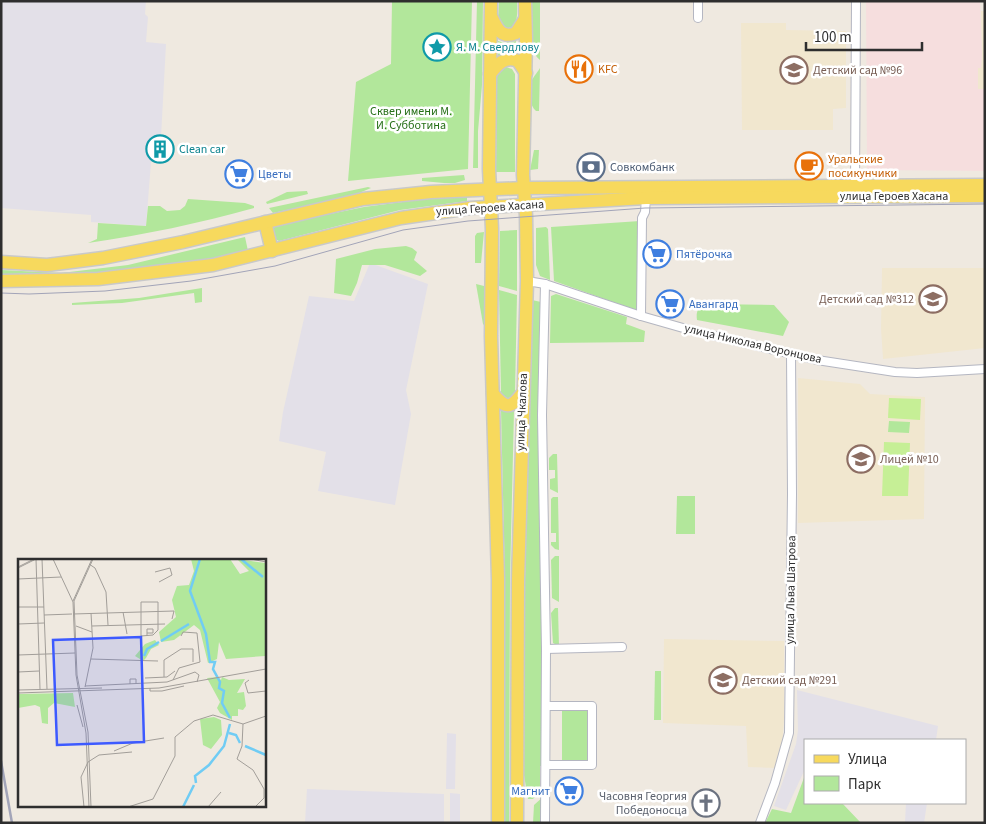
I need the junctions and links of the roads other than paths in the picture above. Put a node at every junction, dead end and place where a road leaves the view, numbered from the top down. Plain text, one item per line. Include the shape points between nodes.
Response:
1 (491, 1) edge
2 (525, 1) edge
3 (698, 1) edge
4 (856, 1) edge
5 (490, 16) junction
6 (698, 18) dead end
7 (525, 19) junction
8 (526, 73) junction
9 (490, 74) junction
10 (985, 185) edge
11 (524, 188) junction
12 (490, 189) junction
13 (855, 191) junction
14 (985, 196) edge
15 (646, 198) junction
16 (524, 205) junction
17 (491, 206) junction
18 (265, 222) junction
19 (272, 251) junction
20 (1, 262) edge
21 (1, 281) edge
22 (527, 281) junction
23 (545, 284) junction
24 (641, 316) junction
25 (791, 353) junction
26 (985, 369) edge
27 (493, 394) junction
28 (522, 394) junction
29 (622, 647) dead end
30 (546, 649) junction
31 (546, 706) junction
32 (546, 765) junction
33 (498, 823) edge
34 (517, 823) edge
35 (545, 823) edge
36 (760, 823) edge

1 - 5 main road, улица Чкалова
2 - 7 main road, улица Чкалова
3 - 6 street
4 - 13 street
5 - 7 main road via 498,32 505,35 520,30
5 - 9 main road, улица Чкалова
7 - 8 main road, улица Чкалова
8 - 9 main road via 518,61 509,59 499,62
8 - 11 main road, улица Чкалова
9 - 12 main road, улица Чкалова
10 - 13 main road, улица Героев Хасана
11 - 12 main road, улица Героев Хасана
11 - 13 main road, улица Героев Хасана
11 - 16 main road, улица Чкалова
12 - 17 main road, улица Чкалова
12 - 18 main road, улица Героев Хасана via 363,199
13 - 14 main road, улица Героев Хасана
13 - 15 main road, улица Героев Хасана
15 - 16 main road, улица Героев Хасана
15 - 24 street via 640,263
16 - 17 main road, улица Героев Хасана
16 - 22 main road, улица Чкалова
17 - 19 main road, улица Героев Хасана via 401,218
17 - 27 main road, улица Чкалова
18 - 19 main road
18 - 20 main road, улица Героев Хасана via 103,258 47,264
19 - 21 main road, улица Героев Хасана via 213,265 98,279
22 - 23 street, улица Николая Воронцова
22 - 28 main road, улица Чкалова
23 - 24 street, улица Николая Воронцова
23 - 30 street via 542,415
24 - 25 street, улица Николая Воронцова
25 - 26 street, улица Николая Воронцова via 895,372
25 - 36 street, улица Льва Шатрова via 789,733
27 - 28 main road via 508,406
27 - 33 main road, улица Чкалова via 498,579
28 - 34 main road, улица Чкалова
29 - 30 street
30 - 31 street
31 - 32 street
31 - 32 street via 592,706 592,765
32 - 35 street

